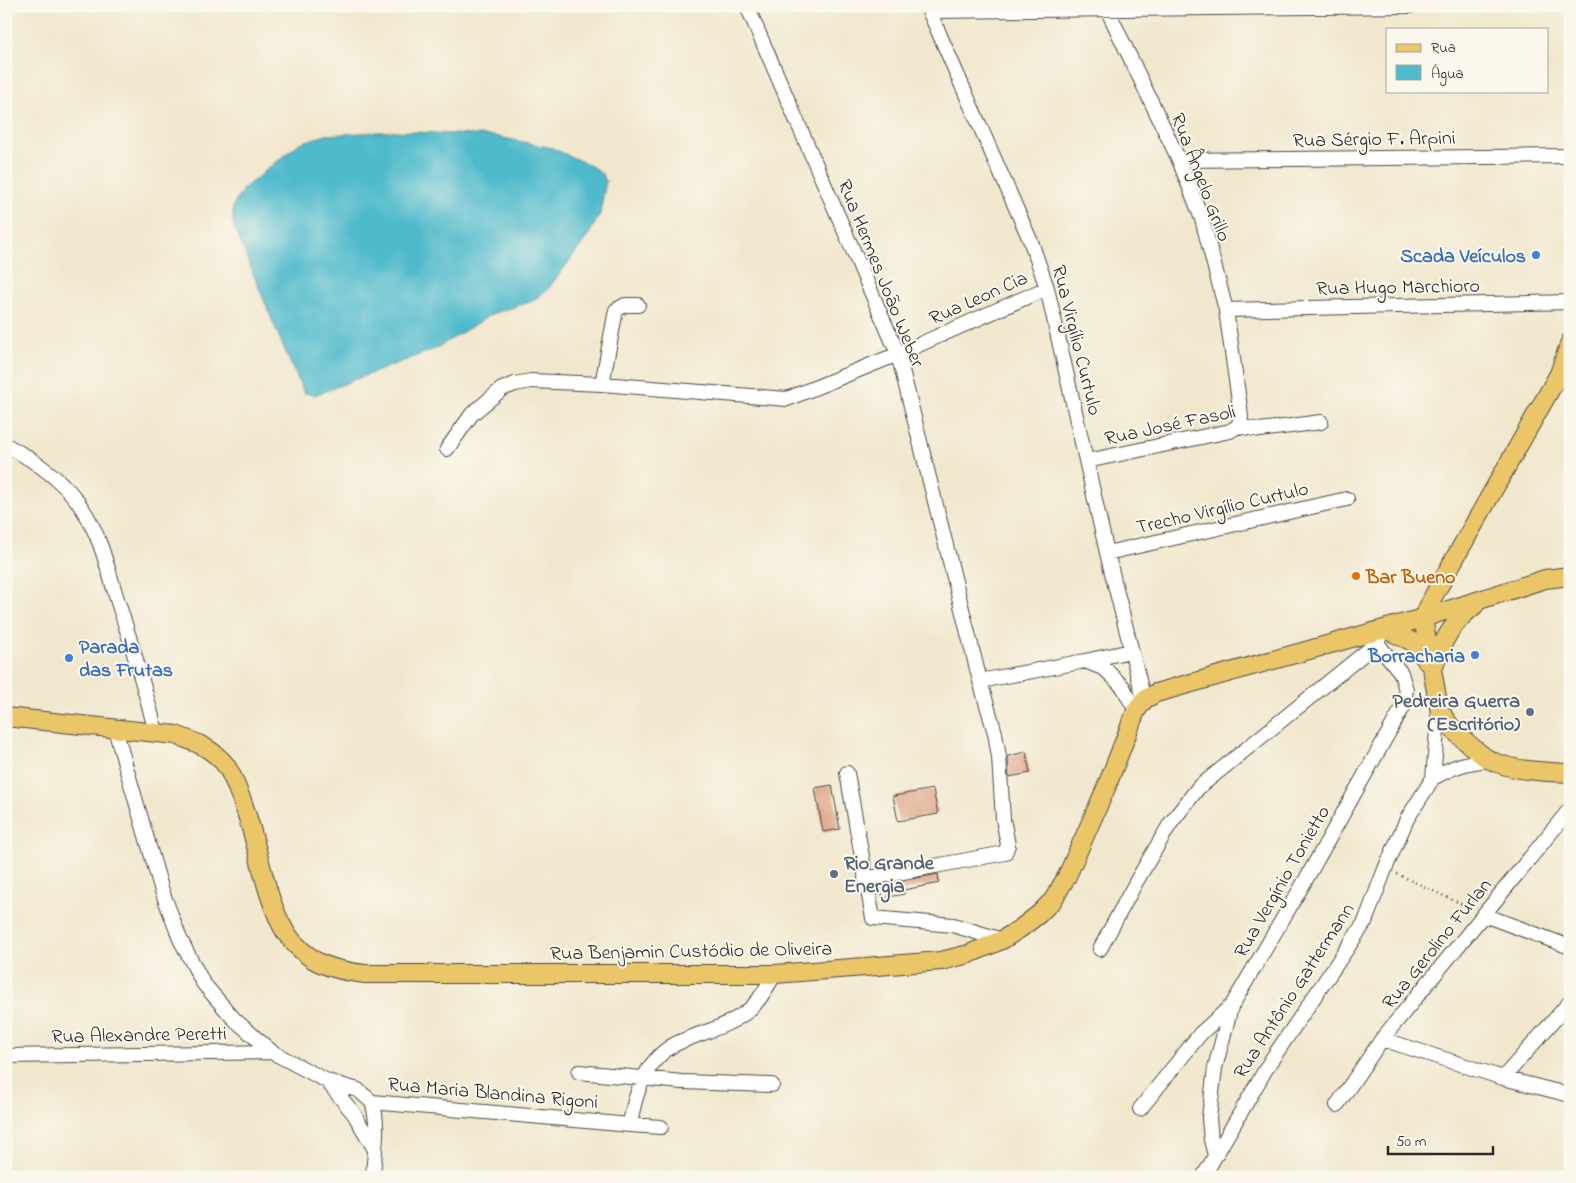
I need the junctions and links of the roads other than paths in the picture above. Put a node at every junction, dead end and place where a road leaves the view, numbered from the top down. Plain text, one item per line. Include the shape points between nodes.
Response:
1 (747, 6) edge
2 (1410, 6) edge
3 (1262, 7) edge
4 (928, 9) edge
5 (1107, 9) junction
6 (1570, 156) edge
7 (1179, 160) junction
8 (1047, 288) junction
9 (1570, 302) edge
10 (638, 305) dead end
11 (1226, 310) junction
12 (1570, 342) edge
13 (898, 354) junction
14 (602, 384) junction
15 (1321, 422) dead end
16 (1238, 426) junction
17 (6, 445) edge
18 (447, 449) dead end
19 (1087, 462) junction
20 (1346, 499) dead end
21 (1107, 553) junction
22 (1567, 578) edge
23 (1482, 600) junction
24 (1424, 618) junction
25 (1381, 636) junction
26 (1131, 651) junction
27 (1085, 661) junction
28 (1432, 671) junction
29 (980, 681) junction
30 (1140, 706) junction
31 (1439, 708) junction
32 (6, 717) edge
33 (114, 728) junction
34 (158, 732) junction
35 (1490, 760) junction
36 (1566, 770) edge
37 (847, 773) dead end
38 (1433, 778) junction
39 (1570, 809) edge
40 (866, 879) junction
41 (1484, 916) junction
42 (1002, 940) junction
43 (1570, 947) edge
44 (1100, 949) dead end
45 (775, 974) junction
46 (1570, 1002) edge
47 (1231, 1007) junction
48 (1382, 1039) junction
49 (272, 1052) junction
50 (6, 1056) edge
51 (579, 1072) dead end
52 (642, 1078) junction
53 (1504, 1078) junction
54 (327, 1081) junction
55 (772, 1085) dead end
56 (1570, 1095) edge
57 (372, 1102) junction
58 (1337, 1105) dead end
59 (1140, 1109) dead end
60 (630, 1125) junction
61 (661, 1126) dead end
62 (374, 1148) junction
63 (1214, 1155) junction
64 (373, 1177) edge
65 (1202, 1177) edge

1 - 13 street, Rua Hermes João Weber
2 - 3 street
3 - 5 street
4 - 5 street
4 - 8 street, Rua Virgílio Curtulo via 1031,242
5 - 7 street, Rua Ângelo Grillo
6 - 7 street, Rua Sérgio F. Arpini
7 - 11 street, Rua Ângelo Grillo via 1202,219
8 - 13 street, Rua Leon Cia
8 - 19 street, Rua Virgílio Curtulo
9 - 11 street, Rua Hugo Marchioro
10 - 14 street via 625,305 616,310
11 - 16 street, Rua Ângelo Grillo via 1240,408
12 - 24 main road via 1559,374
13 - 14 street, Rua Leon Cia via 787,400
13 - 29 street, Rua Hermes João Weber
14 - 18 street via 531,381 502,389 472,414
15 - 16 street, Rua José Fasoli via 1260,430
16 - 19 street, Rua José Fasoli via 1230,431
17 - 34 street via 48,472 66,488 97,532
19 - 21 street, Rua Virgílio Curtulo
20 - 21 street, Trecho Virgílio Curtulo
21 - 26 street, Rua Virgílio Curtulo
22 - 23 main road via 1536,581
23 - 24 main road
23 - 28 main road via 1460,616 1440,647
24 - 25 main road
24 - 28 main road
25 - 28 main road via 1415,643
25 - 30 main road via 1156,693
25 - 44 street via 1198,788 1170,824
25 - 47 street, Rua Vergínio Tonietto via 1406,690 1403,707
26 - 27 street
26 - 30 street, Rua Virgílio Curtulo
27 - 29 street
27 - 30 street via 1105,669
28 - 31 main road
29 - 40 street, Rua Hermes João Weber via 999,756 1002,819 1008,845 1005,852
30 - 42 main road, Rua Benjamin Custódio de Oliveira via 1067,876 1053,900 1040,914
31 - 35 main road via 1456,734
31 - 38 street, Rua Antônio Gattermann
32 - 33 main road, Rua Benjamin Custódio de Oliveira
33 - 34 main road, Rua Benjamin Custódio de Oliveira
33 - 49 street, Rua Maria Blandina Rigoni via 162,891 180,939 203,983 234,1019
34 - 45 main road, Rua Benjamin Custódio de Oliveira via 198,743 220,758 232,775 245,808 281,925 304,952 328,966 365,974
35 - 36 main road via 1509,766
35 - 38 street via 1452,767
37 - 40 street
38 - 63 street, Rua Antônio Gattermann via 1407,820 1365,922 1270,1062
39 - 41 street, Rua Gerolino Furlan
40 - 42 street via 873,918 952,925
41 - 43 street
41 - 48 street, Rua Gerolino Furlan
42 - 45 main road, Rua Benjamin Custódio de Oliveira via 941,961
45 - 52 street via 756,1004 746,1012 732,1022 679,1042 661,1054
46 - 53 street
47 - 59 street via 1201,1033
47 - 63 street, Rua Vergínio Tonietto via 1214,1068 1209,1118
48 - 53 street
48 - 58 street, Rua Gerolino Furlan
49 - 50 street, Rua Alexandre Peretti
49 - 54 street, Rua Maria Blandina Rigoni
51 - 52 street
52 - 55 street
52 - 60 street
53 - 56 street
54 - 57 street, Rua Maria Blandina Rigoni via 358,1090
54 - 62 street, Rua Maria Blandina Rigoni via 354,1114
57 - 60 street, Rua Maria Blandina Rigoni
57 - 62 street via 376,1125
60 - 61 street, Rua Maria Blandina Rigoni
62 - 64 street
63 - 65 street, Rua Antônio Gattermann

